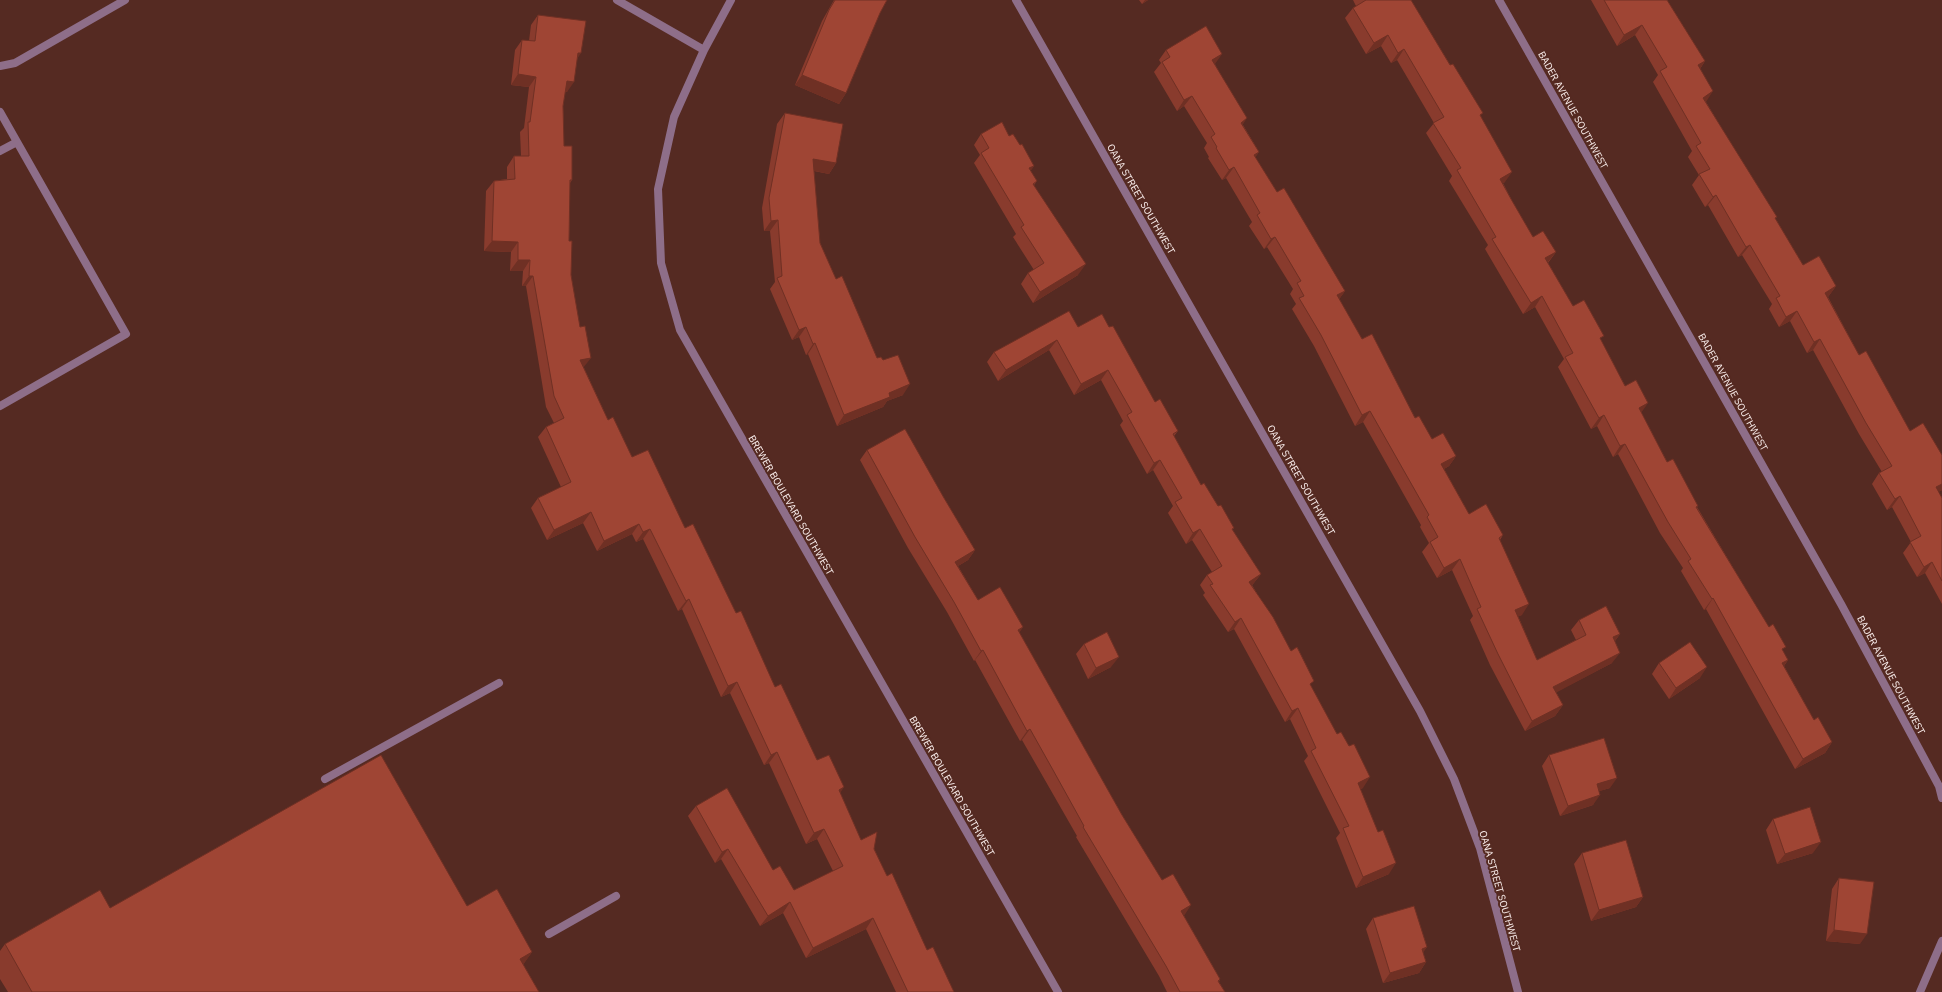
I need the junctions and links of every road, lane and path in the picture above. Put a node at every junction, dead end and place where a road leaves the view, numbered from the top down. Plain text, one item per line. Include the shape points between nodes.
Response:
1 (125, 0) edge
2 (617, 0) edge
3 (731, 0) edge
4 (1016, 0) edge
5 (1499, 0) edge
6 (704, 50) junction
7 (0, 66) edge
8 (0, 112) edge
9 (17, 142) junction
10 (0, 151) edge
11 (0, 406) edge
12 (499, 683) dead end
13 (325, 779) dead end
14 (1942, 798) edge
15 (616, 896) dead end
16 (549, 934) dead end
17 (1942, 941) edge
18 (1058, 992) edge
19 (1518, 992) edge
20 (1920, 992) edge

1 - 7 street via 16,63
2 - 6 street
3 - 6 street, BREWER BOULEVARD SOUTHWEST
4 - 19 street, OANA STREET SOUTHWEST via 1420,711 1454,779 1480,848
5 - 14 street, BADER AVENUE SOUTHWEST via 1841,604 1939,786
6 - 18 street, BREWER BOULEVARD SOUTHWEST via 674,117 658,189 661,263 680,330
8 - 9 street
9 - 10 street
9 - 11 street via 126,334
12 - 13 street
15 - 16 street
17 - 20 street

